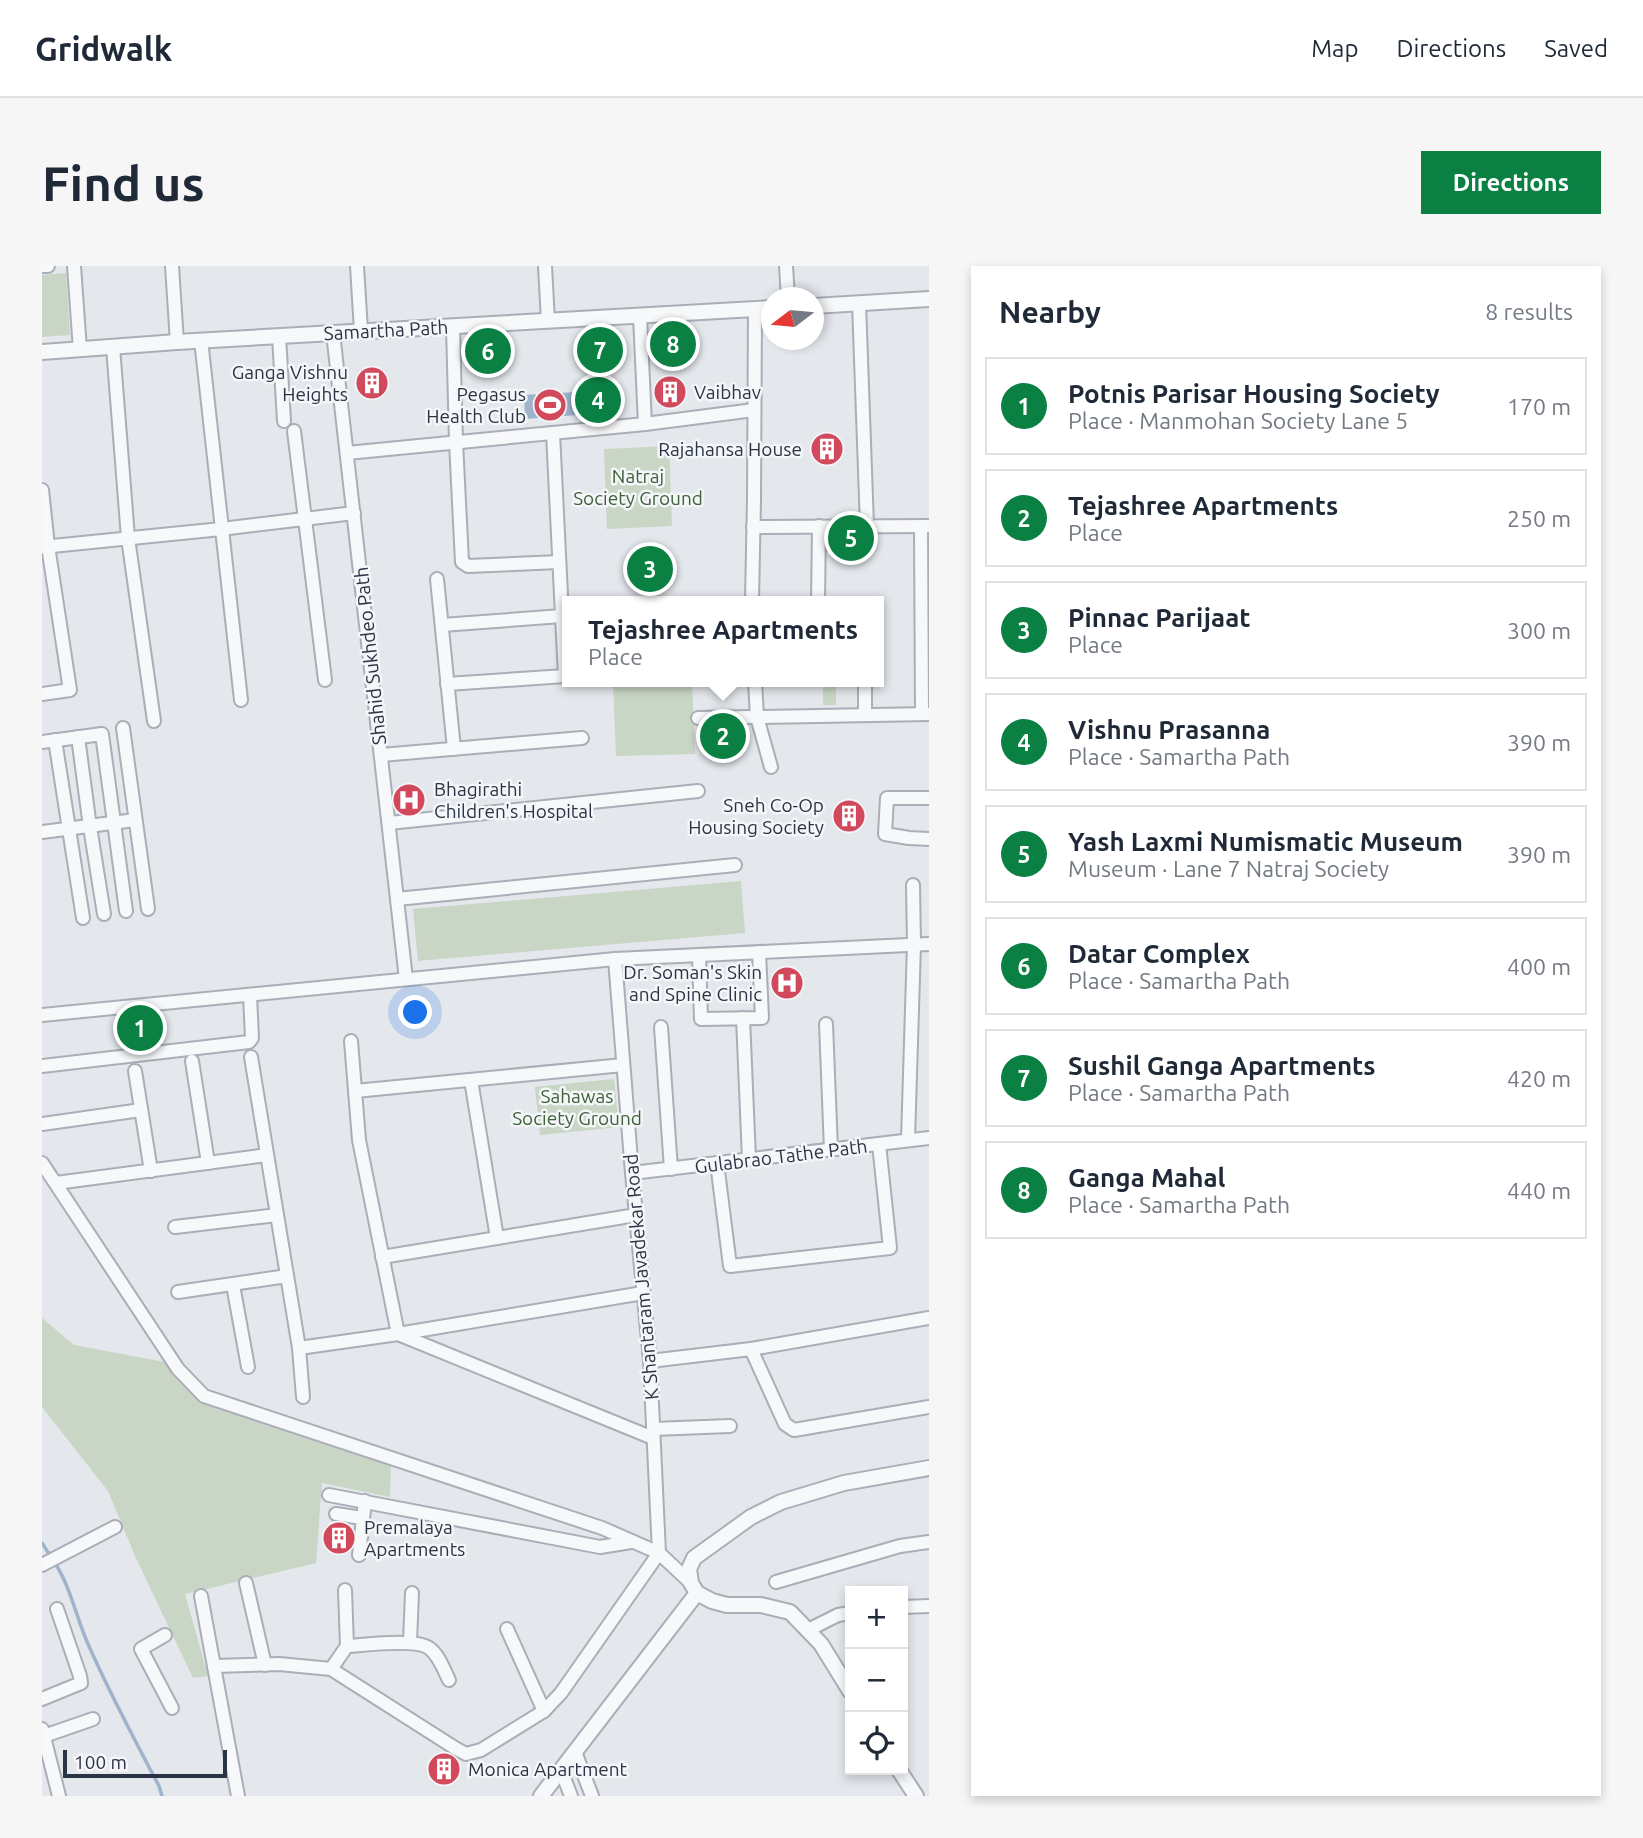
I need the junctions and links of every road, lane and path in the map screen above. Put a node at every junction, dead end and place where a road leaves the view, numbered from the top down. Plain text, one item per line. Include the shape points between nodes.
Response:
1 (42, 266) edge
2 (48, 266) edge
3 (74, 266) edge
4 (172, 266) edge
5 (357, 266) edge
6 (545, 266) edge
7 (786, 266) edge
8 (787, 287) edge
9 (929, 299) edge
10 (859, 303) junction
11 (824, 305) edge
12 (755, 309) junction
13 (761, 309) edge
14 (640, 316) junction
15 (548, 321) junction
16 (453, 326) junction
17 (361, 331) junction
18 (333, 333) junction
19 (279, 336) junction
20 (201, 341) junction
21 (177, 342) junction
22 (113, 347) junction
23 (80, 350) junction
24 (42, 352) edge
25 (754, 410) junction
26 (284, 421) dead end
27 (645, 424) junction
28 (294, 431) dead end
29 (553, 433) junction
30 (456, 442) junction
31 (347, 453) junction
32 (42, 490) edge
33 (354, 513) junction
34 (305, 519) junction
35 (819, 526) junction
36 (867, 526) junction
37 (925, 526) edge
38 (753, 527) junction
39 (221, 529) junction
40 (128, 538) junction
41 (45, 546) edge
42 (559, 562) junction
43 (438, 579) dead end
44 (752, 596) edge
45 (818, 596) edge
46 (562, 616) joint
47 (442, 625) junction
48 (562, 676) edge
49 (325, 680) dead end
50 (447, 684) junction
51 (755, 687) edge
52 (866, 687) edge
53 (42, 694) edge
54 (241, 700) dead end
55 (865, 714) junction
56 (926, 714) edge
57 (757, 717) junction
58 (698, 718) dead end
59 (154, 721) dead end
60 (123, 728) dead end
61 (78, 737) junction
62 (582, 738) dead end
63 (49, 741) edge
64 (454, 749) junction
65 (381, 755) junction
66 (771, 767) dead end
67 (698, 791) dead end
68 (929, 798) edge
69 (135, 820) junction
70 (115, 823) junction
71 (388, 823) junction
72 (90, 827) junction
73 (69, 830) junction
74 (42, 832) edge
75 (929, 839) edge
76 (735, 864) dead end
77 (913, 885) dead end
78 (397, 899) junction
79 (148, 909) dead end
80 (126, 911) dead end
81 (104, 914) dead end
82 (83, 918) dead end
83 (914, 944) junction
84 (929, 944) edge
85 (759, 952) junction
86 (699, 955) junction
87 (615, 959) junction
88 (406, 979) junction
89 (250, 995) junction
90 (42, 1015) edge
91 (743, 1018) junction
92 (826, 1024) dead end
93 (661, 1027) dead end
94 (351, 1041) dead end
95 (251, 1057) dead end
96 (192, 1061) dead end
97 (623, 1065) junction
98 (42, 1066) edge
99 (135, 1072) dead end
100 (471, 1080) junction
101 (355, 1091) junction
102 (141, 1110) junction
103 (42, 1124) edge
104 (929, 1138) edge
105 (908, 1140) junction
106 (878, 1144) junction
107 (831, 1150) junction
108 (267, 1155) junction
109 (750, 1159) junction
110 (42, 1163) edge
111 (208, 1163) junction
112 (717, 1163) junction
113 (671, 1169) junction
114 (151, 1171) junction
115 (632, 1173) junction
116 (56, 1183) junction
117 (277, 1215) junction
118 (636, 1215) junction
119 (175, 1227) dead end
120 (497, 1238) junction
121 (382, 1257) junction
122 (287, 1276) junction
123 (233, 1285) junction
124 (178, 1292) dead end
125 (643, 1293) junction
126 (929, 1318) edge
127 (398, 1334) junction
128 (299, 1348) junction
129 (751, 1349) junction
130 (650, 1361) junction
131 (248, 1367) dead end
132 (303, 1397) dead end
133 (929, 1407) edge
134 (730, 1426) dead end
135 (653, 1434) junction
136 (929, 1468) edge
137 (329, 1494) dead end
138 (365, 1501) junction
139 (336, 1514) dead end
140 (362, 1518) junction
141 (115, 1527) dead end
142 (632, 1541) junction
143 (929, 1542) edge
144 (659, 1553) junction
145 (359, 1555) dead end
146 (45, 1564) edge
147 (776, 1582) dead end
148 (246, 1583) dead end
149 (694, 1588) junction
150 (345, 1590) dead end
151 (412, 1592) dead end
152 (201, 1596) dead end
153 (929, 1606) edge
154 (908, 1607) edge
155 (57, 1609) dead end
156 (845, 1614) edge
157 (507, 1629) dead end
158 (808, 1630) junction
159 (165, 1635) dead end
160 (410, 1642) junction
161 (347, 1646) junction
162 (265, 1665) junction
163 (214, 1666) junction
164 (331, 1669) junction
165 (449, 1680) dead end
166 (845, 1683) edge
167 (42, 1699) edge
168 (172, 1708) dead end
169 (544, 1711) junction
170 (93, 1719) dead end
171 (43, 1732) edge
172 (575, 1752) junction
173 (561, 1770) junction
174 (902, 1775) edge
175 (59, 1796) edge
176 (238, 1796) edge
177 (541, 1796) edge
178 (571, 1796) edge
179 (592, 1796) edge
180 (916, 1796) edge

1 - 2 street
3 - 23 street
4 - 21 street
5 - 17 street
6 - 15 street
7 - 8 street
9 - 10 street
10 - 11 street
10 - 36 street
12 - 13 street, Samartha Path
12 - 14 street, Samartha Path
12 - 25 street
14 - 15 street, Samartha Path
14 - 27 street
15 - 16 street, Samartha Path
16 - 17 street, Samartha Path
16 - 30 street
17 - 18 street, Samartha Path
18 - 19 street, Samartha Path
18 - 31 street, Shahid Sukhdeo Path
19 - 20 street, Samartha Path
19 - 26 street
20 - 21 street, Samartha Path
20 - 39 street
21 - 22 street, Samartha Path
22 - 23 street, Samartha Path
22 - 40 street
23 - 24 street, Samartha Path
25 - 27 street
25 - 38 street
27 - 29 street
28 - 34 street
29 - 30 street
29 - 42 street
30 - 31 street
30 - 42 street via 464,564
31 - 33 street, Shahid Sukhdeo Path
32 - 41 street
33 - 34 street
33 - 65 street, Shahid Sukhdeo Path
34 - 39 street
34 - 49 street
35 - 36 street
35 - 38 street
35 - 45 street
36 - 37 street
37 - 56 street
38 - 44 street
39 - 40 street
39 - 54 street
40 - 41 street
40 - 59 street
41 - 53 street via 70,690
42 - 46 street
43 - 47 street
46 - 47 street
47 - 50 street
48 - 50 street
50 - 64 street
51 - 57 street
52 - 55 street
55 - 56 street
55 - 57 street
57 - 58 street
57 - 66 street
60 - 69 street
61 - 63 street
61 - 70 street via 102,734
61 - 72 street
62 - 64 street
63 - 73 street
64 - 65 street
65 - 71 street, Shahid Sukhdeo Path
67 - 71 street
68 - 75 street via 887,798 885,834
69 - 70 street
69 - 79 street
70 - 72 street
70 - 80 street
71 - 78 street, Shahid Sukhdeo Path
72 - 73 street
72 - 81 street
73 - 74 street
73 - 82 street
76 - 78 street
77 - 83 street
78 - 88 street, Shahid Sukhdeo Path
83 - 84 street
83 - 85 street
83 - 105 street
85 - 86 street
85 - 91 street via 762,1018
86 - 87 street
86 - 91 street via 701,1019
87 - 88 street
87 - 97 street, K Shantaram Javadekar Road
88 - 89 street
89 - 90 street
89 - 98 street via 249,1042
91 - 109 street
92 - 107 street
93 - 113 street
94 - 101 street
95 - 108 street
96 - 111 street
97 - 100 street
97 - 115 street, K Shantaram Javadekar Road
99 - 102 street
100 - 101 street
100 - 120 street
101 - 121 street via 359,1140
102 - 103 street
102 - 114 street
104 - 105 street, Gulabrao Tathe Path
105 - 106 street, Gulabrao Tathe Path
106 - 107 street, Gulabrao Tathe Path
106 - 112 street via 890,1248 730,1266
107 - 109 street, Gulabrao Tathe Path
108 - 111 street
108 - 117 street
109 - 112 street, Gulabrao Tathe Path
110 - 116 street
111 - 114 street
112 - 113 street, Gulabrao Tathe Path
113 - 115 street, Gulabrao Tathe Path
114 - 116 street
115 - 118 street, K Shantaram Javadekar Road
116 - 142 street via 178,1369 204,1396
117 - 119 street
117 - 122 street
118 - 120 street
118 - 125 street, K Shantaram Javadekar Road
120 - 121 street
121 - 127 street
122 - 123 street
122 - 128 street
123 - 124 street
123 - 131 street
125 - 127 street
125 - 130 street, K Shantaram Javadekar Road
126 - 129 street
127 - 128 street
127 - 135 street
128 - 132 street
129 - 130 street
129 - 133 street via 785,1424 794,1430
130 - 135 street, K Shantaram Javadekar Road
134 - 135 street
135 - 144 street, K Shantaram Javadekar Road
136 - 149 street via 844,1483 781,1502 751,1517 694,1558 689,1569
137 - 138 street
138 - 140 street
138 - 142 street via 600,1547
139 - 140 street
140 - 145 street
141 - 146 street
142 - 144 street
143 - 147 street
144 - 149 street
144 - 169 street
148 - 162 street
149 - 158 street via 727,1605 761,1605 790,1612
149 - 172 street
150 - 161 street
151 - 160 street
152 - 163 street
153 - 154 street
155 - 167 street via 80,1684
156 - 158 street
157 - 169 street
158 - 166 street
159 - 168 street via 141,1649
160 - 161 street
160 - 165 street via 429,1647
161 - 164 street
162 - 163 street
162 - 164 street
163 - 176 street
164 - 169 street via 466,1754 481,1750
170 - 171 street
171 - 175 street
172 - 173 street
172 - 179 street
173 - 177 street
173 - 178 street
174 - 180 street

